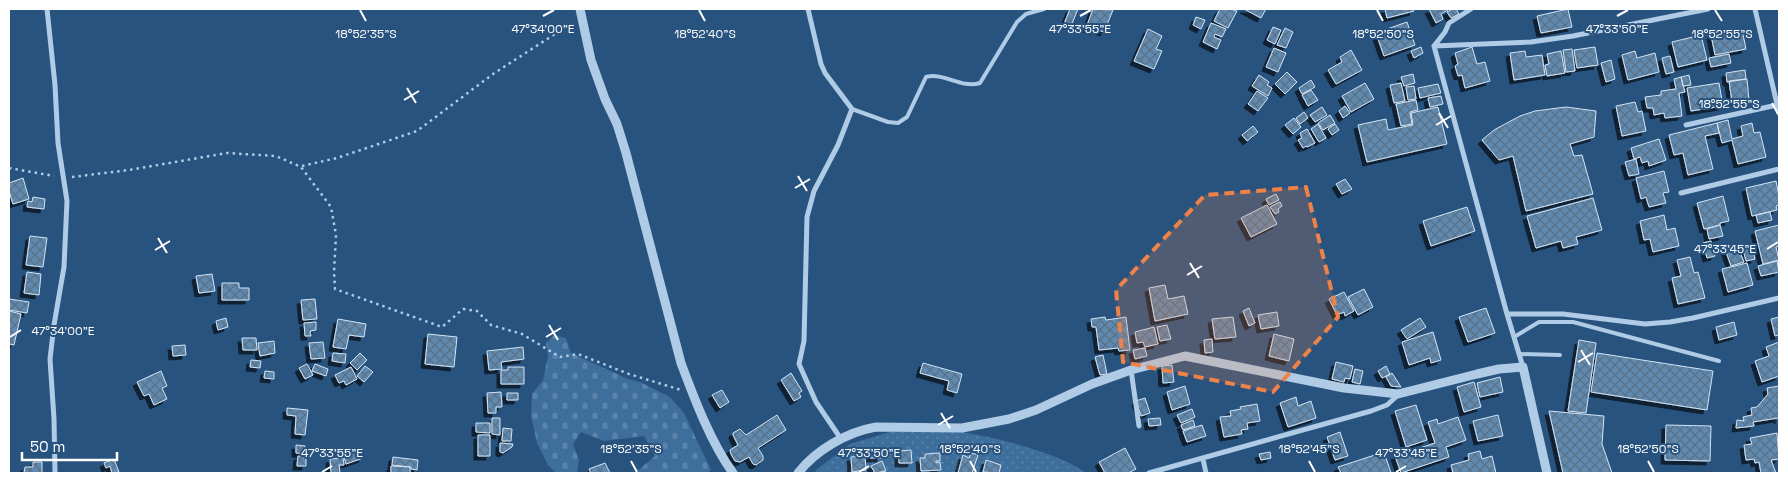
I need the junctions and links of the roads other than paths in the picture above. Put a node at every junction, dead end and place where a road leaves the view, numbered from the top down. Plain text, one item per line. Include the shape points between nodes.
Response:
1 (47, 9) edge
2 (808, 9) edge
3 (1044, 9) edge
4 (1471, 9) edge
5 (1708, 9) edge
6 (1755, 9) edge
7 (581, 13) edge
8 (1434, 46) junction
9 (1777, 95) edge
10 (1777, 105) junction
11 (852, 109) junction
12 (1779, 113) edge
13 (1686, 125) dead end
14 (1779, 170) edge
15 (1681, 193) dead end
16 (1779, 298) edge
17 (1507, 314) junction
18 (1514, 337) junction
19 (1519, 354) junction
20 (1560, 355) dead end
21 (1719, 361) dead end
22 (1524, 367) junction
23 (1132, 370) junction
24 (1398, 394) junction
25 (1139, 426) dead end
26 (841, 440) junction
27 (1203, 459) junction
28 (54, 473) edge
29 (733, 473) edge
30 (798, 473) edge
31 (1149, 473) edge
32 (1206, 473) edge
33 (1547, 473) edge

1 - 28 street via 58,142 67,201 64,267 50,359
2 - 11 street via 821,64
3 - 11 lane via 1026,14 1017,22 980,83 971,86 932,75 926,77 907,117 898,123
4 - 8 street via 1448,23
5 - 8 street via 1530,42
6 - 9 street
7 - 29 street via 591,60 626,153 672,334 692,394
8 - 17 street
9 - 10 street
10 - 12 street
10 - 13 street
11 - 26 street via 814,191 807,217 804,340 799,364 816,402
14 - 15 street
16 - 17 street via 1693,318 1645,324 1563,314
17 - 18 street
18 - 19 street
18 - 21 lane via 1539,322 1573,322
19 - 20 lane
19 - 22 street
22 - 24 street via 1485,372
22 - 33 street
23 - 24 street via 1185,356 1344,388
23 - 25 street
23 - 26 street via 1009,419 962,428 863,429
24 - 27 street via 1387,405 1371,411
26 - 30 street via 814,457
27 - 31 street
27 - 32 street

